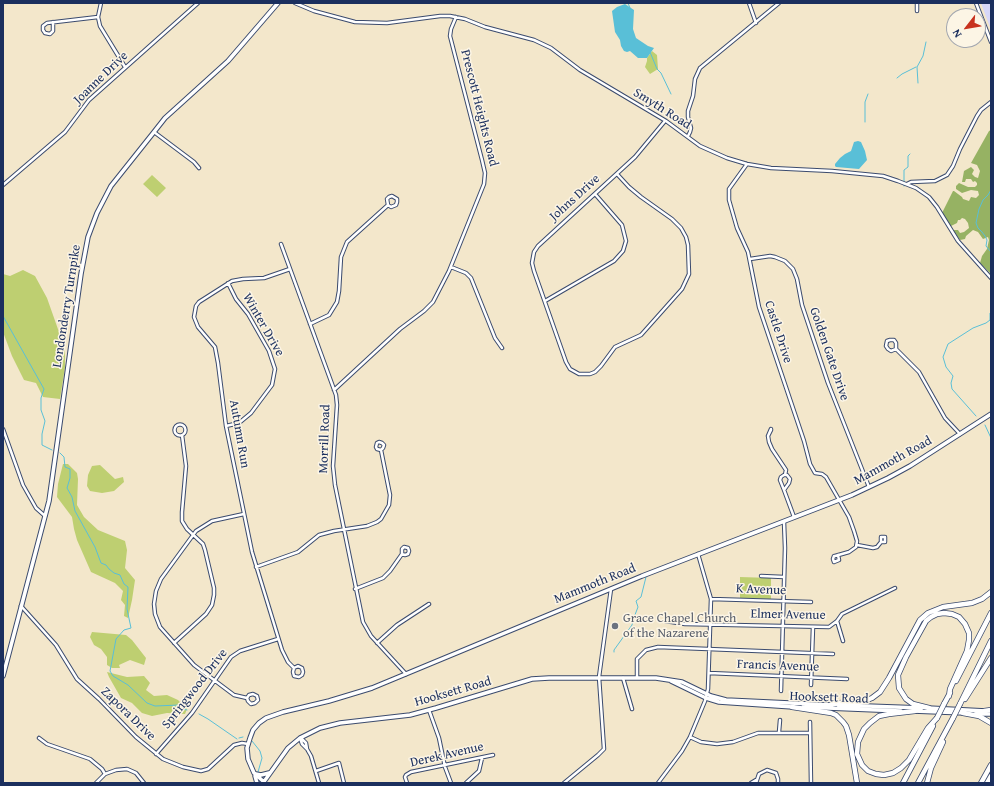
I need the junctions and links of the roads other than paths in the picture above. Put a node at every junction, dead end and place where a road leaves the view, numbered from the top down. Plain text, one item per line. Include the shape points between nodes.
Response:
1 (100, 3) edge
2 (198, 3) edge
3 (278, 3) edge
4 (294, 3) edge
5 (749, 3) edge
6 (779, 3) edge
7 (917, 3) edge
8 (976, 3) edge
9 (917, 11) dead end
10 (98, 17) junction
11 (456, 17) junction
12 (54, 22) junction
13 (756, 23) junction
14 (991, 42) edge
15 (126, 68) junction
16 (991, 102) edge
17 (666, 121) junction
18 (154, 132) junction
19 (688, 136) junction
20 (747, 164) junction
21 (199, 168) dead end
22 (617, 174) junction
23 (907, 184) junction
24 (3, 185) edge
25 (595, 194) junction
26 (388, 205) junction
27 (281, 244) dead end
28 (750, 259) junction
29 (451, 267) junction
30 (290, 269) junction
31 (991, 278) edge
32 (228, 283) junction
33 (545, 301) junction
34 (310, 324) junction
35 (502, 348) dead end
36 (896, 348) junction
37 (334, 390) junction
38 (991, 414) edge
39 (226, 426) junction
40 (3, 429) edge
41 (960, 434) junction
42 (182, 435) junction
43 (768, 436) dead end
44 (380, 450) dead end
45 (785, 475) junction
46 (869, 488) junction
47 (784, 490) junction
48 (839, 500) junction
49 (244, 514) junction
50 (46, 516) junction
51 (794, 517) junction
52 (784, 521) junction
53 (344, 530) junction
54 (193, 534) junction
55 (881, 542) dead end
56 (857, 545) junction
57 (402, 554) dead end
58 (698, 554) junction
59 (838, 555) dead end
60 (256, 567) junction
61 (761, 576) dead end
62 (784, 577) junction
63 (895, 588) dead end
64 (355, 589) junction
65 (611, 589) junction
66 (991, 592) edge
67 (711, 599) junction
68 (784, 601) junction
69 (811, 602) dead end
70 (429, 604) dead end
71 (21, 606) junction
72 (991, 613) edge
73 (666, 621) dead end
74 (837, 621) junction
75 (711, 624) junction
76 (783, 626) junction
77 (814, 628) junction
78 (278, 639) junction
79 (843, 641) dead end
80 (991, 641) edge
81 (174, 643) junction
82 (377, 643) junction
83 (710, 649) junction
84 (782, 651) junction
85 (812, 652) junction
86 (832, 654) dead end
87 (991, 658) edge
88 (294, 668) junction
89 (709, 673) junction
90 (406, 674) junction
91 (3, 676) edge
92 (781, 676) junction
93 (599, 677) junction
94 (623, 677) junction
95 (637, 677) junction
96 (811, 677) junction
97 (847, 679) dead end
98 (214, 681) junction
99 (811, 685) dead end
100 (781, 691) dead end
101 (706, 696) junction
102 (949, 696) junction
103 (247, 698) junction
104 (960, 704) junction
105 (830, 705) junction
106 (792, 707) junction
107 (929, 708) junction
108 (632, 709) dead end
109 (429, 710) junction
110 (991, 710) edge
111 (915, 711) junction
112 (984, 711) joint
113 (963, 713) junction
114 (991, 714) edge
115 (937, 718) junction
116 (953, 718) junction
117 (780, 720) dead end
118 (810, 722) dead end
119 (991, 723) edge
120 (779, 732) junction
121 (810, 733) junction
122 (690, 737) junction
123 (39, 738) dead end
124 (300, 738) junction
125 (248, 744) junction
126 (156, 754) junction
127 (493, 754) dead end
128 (482, 758) junction
129 (445, 765) junction
130 (991, 765) edge
131 (316, 771) junction
132 (270, 772) junction
133 (254, 773) junction
134 (105, 774) junction
135 (991, 776) edge
136 (756, 781) edge
137 (96, 783) edge
138 (144, 783) edge
139 (257, 783) edge
140 (264, 783) edge
141 (319, 783) edge
142 (344, 783) edge
143 (407, 783) edge
144 (451, 783) edge
145 (466, 783) edge
146 (564, 783) edge
147 (658, 783) edge
148 (748, 783) edge
149 (751, 783) edge
150 (778, 783) edge
151 (811, 783) edge
152 (857, 783) edge
153 (903, 783) edge
154 (918, 783) edge
155 (927, 783) edge
156 (981, 783) edge
157 (987, 783) edge

1 - 10 street
2 - 15 street, Joanne Drive
3 - 18 main road, Londonderry Turnpike via 228,61 165,118
4 - 11 street, Smyth Road via 316,12 355,22 387,23 440,16
5 - 13 street
6 - 13 street
7 - 9 street
8 - 14 street
10 - 12 street
10 - 15 street via 102,31
11 - 17 street, Smyth Road via 542,43 590,76
11 - 29 street, Prescott Heights Road via 450,36 486,178
12 - 12 street via 44,24 45,33 53,31
13 - 19 street via 700,68 688,112
15 - 24 street, Joanne Drive via 89,100 65,132
16 - 23 street via 977,116 947,176 935,181
17 - 19 street, Smyth Road
17 - 22 street, Johns Drive
18 - 21 street
18 - 50 main road, Londonderry Turnpike via 111,186 88,237
19 - 20 street, Smyth Road via 710,150
20 - 23 street, Smyth Road via 781,169 877,175
20 - 28 street, Castle Drive via 728,194
22 - 25 street, Johns Drive
22 - 33 street, Johns Drive via 629,187 678,224 684,232 689,264 685,284 642,335 615,347 597,370 590,374 579,374 568,367
23 - 31 street, Smyth Road via 932,200 958,241
25 - 33 street, Johns Drive via 535,250 532,263
25 - 33 street via 622,225 626,241 623,251 614,261
26 - 26 street via 396,205 396,197 389,197 386,201
26 - 34 street via 347,242 341,257 337,302 329,315
27 - 30 street, Morrill Road
28 - 46 street, Golden Gate Drive via 775,257 785,261 793,269 828,383
28 - 48 street, Castle Drive via 759,307 810,464 815,473 826,477
29 - 35 street via 466,273 473,280 495,338
29 - 37 street, Prescott Heights Road via 430,306 400,328
30 - 32 street, Autumn Run via 264,278 237,279
30 - 34 street, Morrill Road
32 - 39 street, Autumn Run via 199,302 194,317 198,327 215,347
32 - 39 street, Winter Drive via 269,351 275,369 272,385 248,417 239,423
34 - 37 street, Morrill Road
36 - 36 street via 891,351 888,349 887,341 896,342
36 - 41 street via 919,372 945,418
37 - 53 street, Morrill Road via 337,405 333,474
38 - 41 main road, Mammoth Road
39 - 49 street, Autumn Run
40 - 50 street via 22,485 36,508
41 - 46 main road, Mammoth Road via 910,466
42 - 42 street via 175,432 179,424 186,429
42 - 54 street via 186,466 182,521
43 - 45 street via 772,449 786,470
44 - 53 street via 390,494 387,510 372,524
45 - 47 street via 780,478
45 - 47 street via 789,476 790,480
46 - 48 main road, Mammoth Road
47 - 51 street
48 - 51 main road, Mammoth Road
48 - 56 street, Castle Drive via 852,524
49 - 54 street via 212,521
49 - 60 street, Autumn Run
50 - 71 main road, Londonderry Turnpike
51 - 52 main road, Mammoth Road
52 - 58 main road, Mammoth Road
52 - 62 street
53 - 60 street via 319,535 298,552
53 - 64 street, Morrill Road
54 - 81 street via 157,586 154,598 158,622
54 - 81 street via 203,544 207,553 214,599 206,614
55 - 56 street via 871,549
56 - 59 street via 852,550
57 - 64 street via 383,578
58 - 65 main road, Mammoth Road
58 - 67 street
60 - 78 street, Autumn Run
61 - 62 street
62 - 68 street
63 - 74 street, Elmer Avenue via 842,614
64 - 82 street, Morrill Road via 363,622
65 - 90 main road, Mammoth Road
65 - 93 street
66 - 105 highway via 972,603 943,607 928,613 920,620 880,692 862,702
67 - 68 street, K Avenue
67 - 75 street
68 - 69 street, K Avenue
68 - 76 street
70 - 82 street via 397,624
71 - 91 main road, Londonderry Turnpike
71 - 126 street, Zapora Drive via 59,650 77,679
72 - 102 highway
73 - 75 street, Elmer Avenue
74 - 77 street, Elmer Avenue via 829,627
74 - 79 street
75 - 76 street, Elmer Avenue
75 - 83 street
76 - 77 street, Elmer Avenue
76 - 84 street
77 - 85 street
78 - 88 street, Autumn Run via 284,655
78 - 98 street, Springwood Drive via 235,653
80 - 104 highway
81 - 98 street via 194,665
82 - 90 street, Morrill Road
83 - 84 street
83 - 89 street
83 - 95 street via 658,647 646,650 637,659
84 - 85 street
84 - 92 street
85 - 86 street
85 - 96 street
87 - 104 highway
88 - 88 street, Autumn Run via 294,676 299,677 303,671 301,667
89 - 92 street, Francis Avenue
89 - 101 street
90 - 125 main road, Mammoth Road via 357,694 270,716 256,726
92 - 96 street, Francis Avenue
92 - 100 street
93 - 94 main road, Hooksett Road
93 - 109 main road, Hooksett Road via 532,679
93 - 146 street via 604,749
94 - 95 main road, Hooksett Road
94 - 108 street
95 - 101 main road, Hooksett Road via 671,680
96 - 97 street, Francis Avenue
96 - 99 street
98 - 103 street via 234,695
98 - 126 street, Springwood Drive via 192,713
101 - 105 main road, Hooksett Road via 726,700
101 - 106 main road, Hooksett Road via 728,704
101 - 122 street
102 - 107 highway via 968,651 969,632 959,617 944,613 926,621 898,676 899,688 906,699 913,704
102 - 115 highway, bridge
103 - 103 street via 251,704 258,700 253,694
104 - 116 highway, bridge
105 - 107 main road, Hooksett Road
106 - 111 main road, Hooksett Road
106 - 152 highway via 826,711 836,715 843,722 849,736
107 - 112 main road, Hooksett Road
109 - 124 main road, Hooksett Road via 400,717 328,725
109 - 129 street
110 - 112 highway
111 - 113 main road, Hooksett Road
111 - 115 highway via 879,716 864,729 858,742 857,754 868,771 884,775 901,768
113 - 114 main road, Hooksett Road
113 - 119 highway via 979,716
115 - 153 highway
116 - 154 highway
116 - 155 highway
117 - 120 street
118 - 121 street
120 - 121 street
120 - 122 street via 758,733 722,744 706,743
121 - 151 street
122 - 147 street
123 - 134 street via 47,744 90,759
124 - 131 street
124 - 132 main road, Hooksett Road
125 - 126 street, Zapora Drive via 234,745 208,769 201,771 183,767
125 - 133 main road, Mammoth Road via 248,759
127 - 128 street, Derek Avenue
128 - 129 street, Derek Avenue
128 - 145 street via 479,771
129 - 143 street, Derek Avenue via 411,772 405,777
129 - 144 street
130 - 156 highway
131 - 141 street
131 - 142 street via 339,763
132 - 133 main road via 261,775
132 - 140 main road, Hooksett Road
133 - 139 main road, Mammoth Road
133 - 140 main road
134 - 137 street
134 - 138 street via 127,769 136,773
135 - 157 highway
136 - 149 street
136 - 150 street via 761,772 770,770 778,776
148 - 149 street

